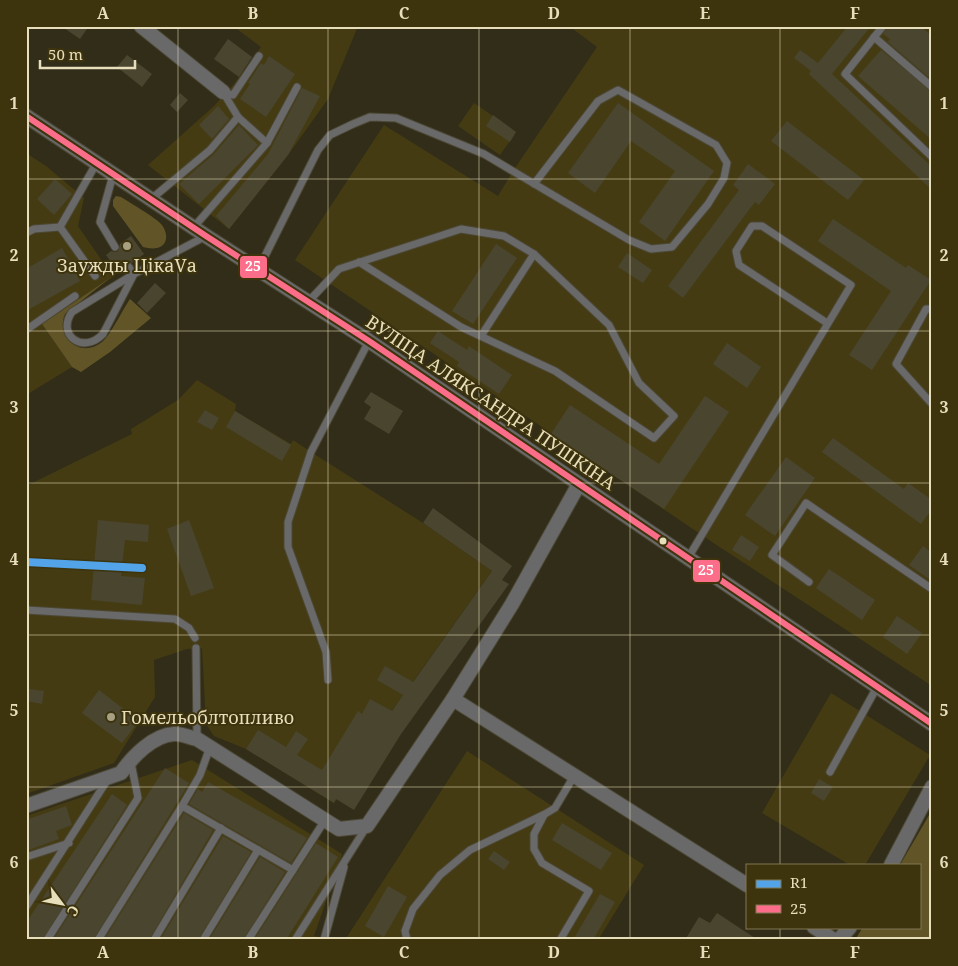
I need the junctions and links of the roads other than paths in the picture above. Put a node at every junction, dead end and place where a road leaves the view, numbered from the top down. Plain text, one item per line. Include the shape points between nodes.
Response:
1 (141, 26) edge
2 (882, 26) edge
3 (874, 37) junction
4 (259, 56) dead end
5 (298, 87) dead end
6 (932, 87) edge
7 (223, 92) junction
8 (26, 116) edge
9 (238, 117) junction
10 (267, 143) junction
11 (932, 157) edge
12 (96, 164) junction
13 (113, 175) junction
14 (534, 184) junction
15 (150, 200) junction
16 (60, 227) junction
17 (193, 228) junction
18 (26, 233) edge
19 (206, 236) junction
20 (116, 248) dead end
21 (534, 254) junction
22 (359, 262) junction
23 (128, 266) dead end
24 (258, 270) junction
25 (134, 274) junction
26 (95, 276) dead end
27 (75, 296) dead end
28 (308, 302) junction
29 (932, 310) edge
30 (827, 323) junction
31 (26, 330) edge
32 (481, 336) junction
33 (369, 341) junction
34 (932, 404) edge
35 (579, 484) junction
36 (688, 558) junction
37 (809, 582) dead end
38 (932, 589) edge
39 (26, 610) edge
40 (195, 638) dead end
41 (196, 648) dead end
42 (328, 680) dead end
43 (877, 687) junction
44 (453, 699) junction
45 (932, 724) edge
46 (197, 739) junction
47 (210, 747) junction
48 (130, 760) junction
49 (830, 772) dead end
50 (574, 776) junction
51 (110, 777) junction
52 (932, 787) edge
53 (26, 806) edge
54 (182, 806) junction
55 (545, 814) junction
56 (325, 820) junction
57 (367, 826) junction
58 (221, 828) junction
59 (69, 842) junction
60 (258, 850) junction
61 (26, 857) edge
62 (346, 860) junction
63 (892, 864) edge
64 (293, 870) junction
65 (746, 884) edge
66 (27, 905) edge
67 (816, 928) edge
68 (849, 928) edge
69 (47, 940) edge
70 (98, 940) edge
71 (154, 940) edge
72 (203, 940) edge
73 (248, 940) edge
74 (295, 940) edge
75 (324, 940) edge
76 (407, 940) edge
77 (560, 940) edge
78 (834, 940) edge
79 (839, 940) edge

1 - 7 street
2 - 3 lane
3 - 6 lane
3 - 11 lane via 844,74
4 - 7 lane via 233,95
5 - 10 lane
7 - 9 lane
8 - 12 street, ВУЛІЦА АЛЯКСАНДРА ПУШКІНА
9 - 10 lane
9 - 15 lane via 210,150
10 - 17 lane
12 - 13 street, ВУЛІЦА АЛЯКСАНДРА ПУШКІНА
12 - 16 lane
13 - 15 street, ВУЛІЦА АЛЯКСАНДРА ПУШКІНА
13 - 20 lane via 100,222
14 - 14 lane via 629,240 651,249 672,247 708,204 724,178 727,163 716,145 618,90 598,101
14 - 24 lane via 484,154 396,118 370,117 330,135 318,150
15 - 17 street, ВУЛІЦА АЛЯКСАНДРА ПУШКІНА
16 - 18 lane via 34,229
16 - 26 lane
17 - 19 street, ВУЛІЦА АЛЯКСАНДРА ПУШКІНА
19 - 24 street, ВУЛІЦА АЛЯКСАНДРА ПУШКІНА
19 - 25 lane
21 - 22 lane via 504,236 461,229
21 - 32 lane
21 - 32 lane via 609,325 639,383 674,416 654,438 555,372
22 - 28 lane via 339,269
22 - 32 lane via 461,327
23 - 25 lane
24 - 28 street, ВУЛІЦА АЛЯКСАНДРА ПУШКІНА
25 - 25 lane via 72,312 67,319 68,333 81,343 97,340
27 - 31 lane
28 - 33 street, ВУЛІЦА АЛЯКСАНДРА ПУШКІНА
29 - 34 lane via 926,309 896,364
30 - 30 lane via 851,285 762,226 752,226 736,251 739,265
30 - 36 lane
33 - 35 street, ВУЛІЦА АЛЯКСАНДРА ПУШКІНА
33 - 42 lane via 311,452 288,522 288,547 326,652
35 - 36 street, ВУЛІЦА АЛЯКСАНДРА ПУШКІНА
35 - 44 street via 512,604
36 - 43 street, ВУЛІЦА АЛЯКСАНДРА ПУШКІНА
37 - 38 lane via 772,555 806,502
39 - 40 lane via 175,619 189,628
41 - 46 lane
43 - 45 street, ВУЛІЦА АЛЯКСАНДРА ПУШКІНА
43 - 49 lane
44 - 50 street
44 - 57 street
46 - 47 street
46 - 48 street via 175,734 162,737
47 - 54 lane via 200,775
47 - 56 street
48 - 51 street via 121,773
48 - 69 lane via 138,798
50 - 55 lane via 555,808
50 - 65 street
51 - 53 street
51 - 59 lane
52 - 63 street
54 - 58 lane
54 - 70 lane
55 - 76 lane via 470,850 440,875 413,909 404,931
55 - 77 lane via 534,834 534,849 542,863 589,891
56 - 57 street via 339,829
56 - 64 lane
57 - 62 lane
58 - 60 lane
58 - 71 lane
59 - 61 lane
59 - 66 lane
60 - 64 lane
60 - 72 lane
62 - 74 lane
62 - 75 lane
64 - 73 lane
67 - 78 street
68 - 79 street

